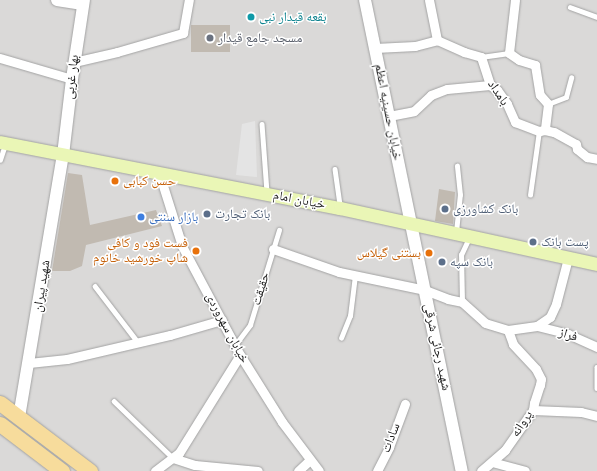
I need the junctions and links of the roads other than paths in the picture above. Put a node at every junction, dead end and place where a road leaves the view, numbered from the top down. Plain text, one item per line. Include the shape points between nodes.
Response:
1 (57, 0) edge
2 (189, 0) edge
3 (365, 0) edge
4 (429, 0) edge
5 (515, 0) edge
6 (83, 2) edge
7 (570, 7) dead end
8 (597, 17) edge
9 (437, 40) junction
10 (375, 48) junction
11 (509, 53) junction
12 (481, 57) junction
13 (0, 58) edge
14 (74, 62) junction
15 (571, 78) dead end
16 (72, 79) junction
17 (490, 85) junction
18 (548, 104) junction
19 (389, 116) junction
20 (262, 124) dead end
21 (542, 130) junction
22 (3, 143) edge
23 (63, 155) junction
24 (597, 159) edge
25 (0, 160) edge
26 (457, 166) dead end
27 (335, 169) dead end
28 (159, 173) junction
29 (267, 194) junction
30 (530, 195) dead end
31 (340, 208) junction
32 (411, 224) junction
33 (279, 230) dead end
34 (455, 233) junction
35 (470, 236) junction
36 (273, 250) junction
37 (568, 258) junction
38 (597, 264) edge
39 (355, 275) junction
40 (95, 286) dead end
41 (425, 290) junction
42 (462, 302) junction
43 (222, 320) junction
44 (538, 326) junction
45 (508, 330) junction
46 (341, 338) dead end
47 (137, 341) junction
48 (236, 345) junction
49 (597, 347) edge
50 (240, 355) junction
51 (29, 363) junction
52 (597, 367) edge
53 (597, 388) edge
54 (114, 401) dead end
55 (0, 403) edge
56 (405, 404) dead end
57 (533, 410) junction
58 (597, 416) edge
59 (19, 417) junction
60 (1, 427) edge
61 (173, 458) junction
62 (310, 460) junction
63 (492, 462) junction
64 (62, 471) edge
65 (90, 471) edge
66 (155, 471) edge
67 (258, 471) edge
68 (298, 471) edge
69 (319, 471) edge
70 (377, 471) edge
71 (462, 471) edge
72 (481, 471) edge
73 (525, 471) edge

1 - 6 street
2 - 14 street via 183,33
3 - 10 street, خیابان حسینیه اعظم
4 - 9 street
5 - 11 street
6 - 14 street, بهار غربی
7 - 8 lane
9 - 10 street via 415,46
9 - 12 street
10 - 19 street, خیابان حسینیه اعظم
11 - 12 lane
11 - 18 street via 519,60 535,65 540,95
12 - 17 street, بامداد
13 - 16 street
14 - 16 street, بهار غربی
15 - 18 lane via 566,97
16 - 23 street, بهار غربی
17 - 19 street via 447,89 431,96 414,111
17 - 21 street, بامداد via 507,104 515,122
18 - 21 street
19 - 32 street, خیابان حسینیه اعظم
20 - 29 lane
21 - 24 street, بامداد via 576,144 582,153
21 - 30 lane
22 - 23 main road, خیابان امام
22 - 25 lane
23 - 28 main road, خیابان امام
23 - 51 street, شهید پیران
26 - 34 lane via 460,195
27 - 31 lane
28 - 29 main road, خیابان امام
28 - 43 street, خیابان سهروردی via 182,246
29 - 31 main road, خیابان امام
31 - 32 main road, خیابان امام
32 - 34 main road, خیابان امام
32 - 41 street, شهید رجائی شرقی
33 - 36 lane, حقیقت
34 - 35 main road, خیابان امام
35 - 37 main road, خیابان امام
35 - 42 lane via 461,255
36 - 39 street
36 - 48 lane, حقیقت via 250,325
37 - 38 main road, خیابان امام
37 - 44 street via 556,304 550,317
39 - 41 street
39 - 46 lane via 350,316
40 - 47 lane
41 - 42 street
41 - 71 street, شهید رجائی شرقی
42 - 45 street via 485,323
43 - 47 street via 170,335
43 - 48 street, خیابان سهروردی
44 - 45 street
44 - 49 street, فراز via 568,334
45 - 57 street, پروانه via 513,344 536,369 541,379
47 - 51 street via 67,359
48 - 50 street, خیابان سهروردی
50 - 61 street via 179,453
50 - 62 street, خیابان سهروردی via 282,422
51 - 59 street, شهید پیران
52 - 53 lane
54 - 61 lane
55 - 59 main road
56 - 70 street, سادات
57 - 58 street via 581,412
57 - 63 street, پروانه via 505,450
59 - 65 main road
60 - 64 main road
61 - 66 street
61 - 67 street via 195,465
62 - 68 street
62 - 69 street, خیابان سهروردی
63 - 72 street, پروانه
63 - 73 street

